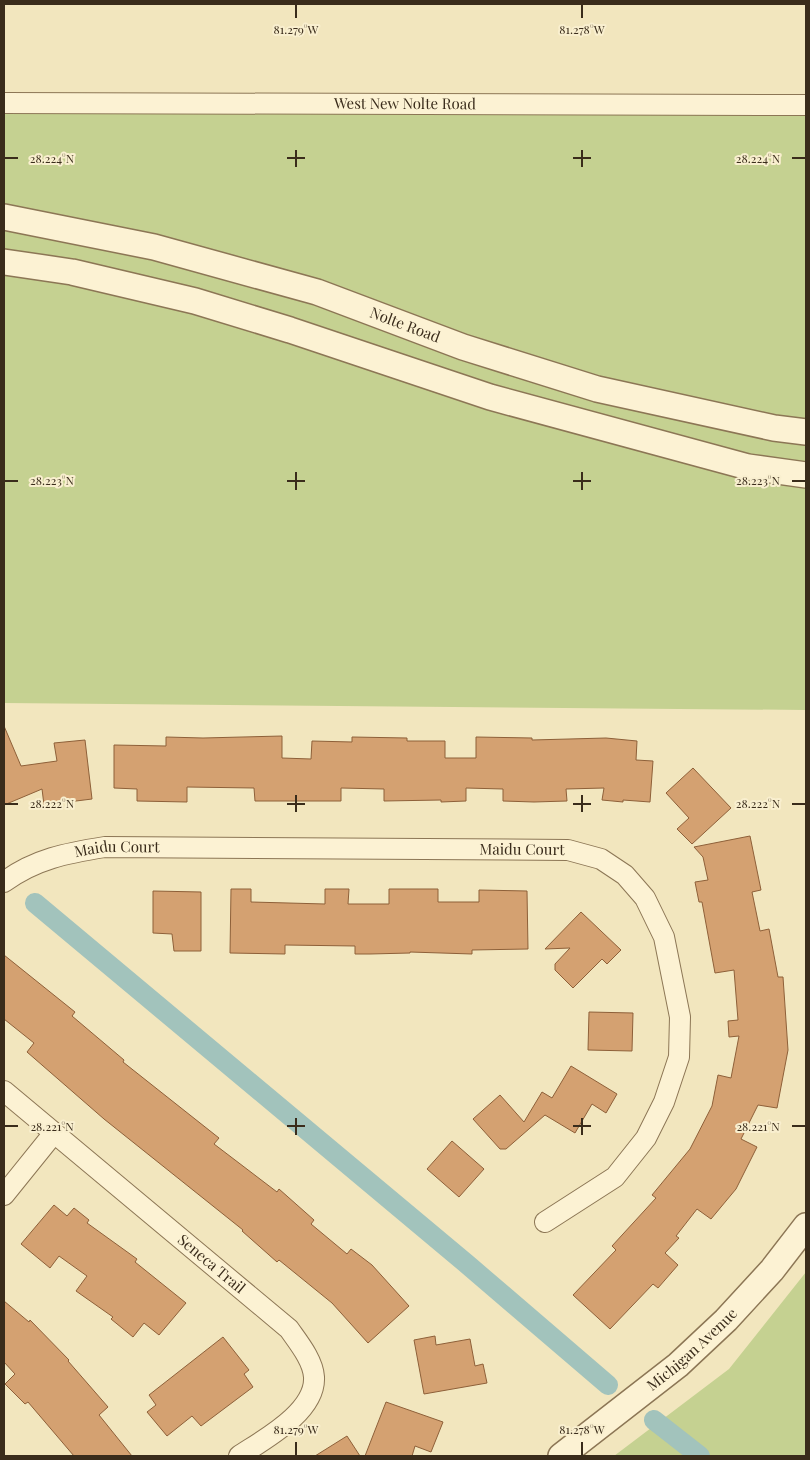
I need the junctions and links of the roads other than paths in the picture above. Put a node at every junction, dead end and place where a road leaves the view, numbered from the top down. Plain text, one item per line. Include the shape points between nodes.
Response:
1 (4, 103) edge
2 (806, 105) edge
3 (4, 217) edge
4 (4, 262) edge
5 (806, 432) edge
6 (806, 475) edge
7 (4, 882) edge
8 (4, 1091) edge
9 (54, 1133) junction
10 (4, 1195) edge
11 (545, 1222) dead end
12 (806, 1226) edge
13 (239, 1456) edge
14 (561, 1456) edge

1 - 2 street, West New Nolte Road
3 - 5 street, Nolte Road via 154,247 317,292 463,347 597,389 774,428
4 - 6 street via 72,272 195,301 490,397 748,466
7 - 11 street, Maidu Court via 28,866 64,853 105,847 568,850 601,859 625,875 645,898 664,937 680,1017 679,1057 664,1102 646,1138 615,1177
8 - 9 street, Seneca Trail
9 - 10 street
9 - 13 street, Seneca Trail via 289,1329 306,1354 314,1377 311,1396 290,1421
12 - 14 street, Michigan Avenue via 772,1270 692,1352

